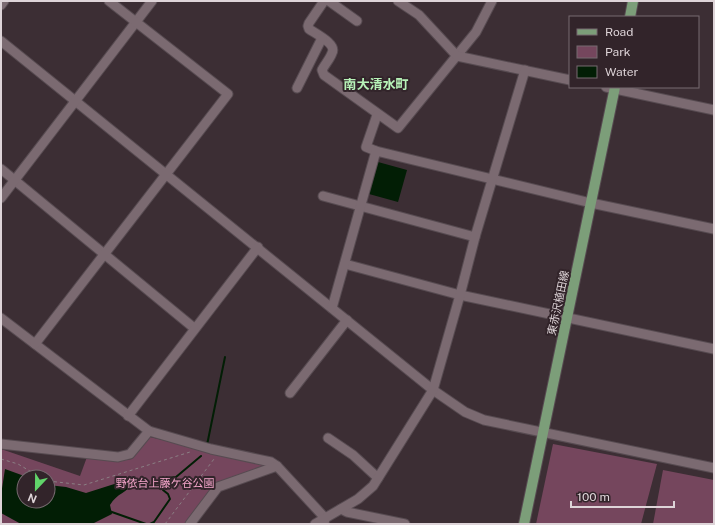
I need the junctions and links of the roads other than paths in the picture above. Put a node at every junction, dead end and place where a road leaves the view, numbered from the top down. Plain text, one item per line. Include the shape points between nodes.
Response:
1 (4, 1) edge
2 (109, 1) edge
3 (152, 1) edge
4 (324, 1) edge
5 (329, 1) edge
6 (398, 1) edge
7 (492, 1) edge
8 (633, 1) edge
9 (1, 5) edge
10 (630, 16) edge
11 (357, 21) dead end
12 (136, 22) junction
13 (322, 38) junction
14 (1, 41) edge
15 (457, 56) junction
16 (525, 70) junction
17 (569, 80) edge
18 (298, 88) dead end
19 (612, 88) edge
20 (75, 101) junction
21 (714, 110) edge
22 (377, 115) junction
23 (376, 151) junction
24 (1, 169) edge
25 (166, 174) junction
26 (14, 180) junction
27 (492, 180) junction
28 (323, 196) dead end
29 (1, 198) edge
30 (591, 203) junction
31 (361, 207) junction
32 (714, 229) edge
33 (475, 237) junction
34 (258, 247) junction
35 (105, 255) junction
36 (346, 264) junction
37 (460, 296) junction
38 (332, 308) junction
39 (1, 318) edge
40 (567, 319) junction
41 (347, 320) junction
42 (194, 328) junction
43 (35, 344) junction
44 (714, 349) edge
45 (433, 390) junction
46 (290, 393) dead end
47 (128, 416) junction
48 (149, 431) junction
49 (543, 433) junction
50 (328, 438) dead end
51 (1, 444) edge
52 (277, 466) junction
53 (714, 468) edge
54 (378, 478) junction
55 (341, 509) junction
56 (324, 521) edge
57 (190, 524) edge
58 (315, 524) edge
59 (405, 524) edge
60 (524, 524) edge

1 - 9 street
2 - 12 street
3 - 12 street
4 - 13 street via 308,26
5 - 11 street
6 - 15 street via 419,15
7 - 15 street via 476,32
8 - 10 main road
12 - 20 street
12 - 25 street via 228,94
13 - 18 street
13 - 22 street via 333,48 322,70 324,75
14 - 20 street
15 - 16 street
15 - 22 street via 398,128
16 - 17 street
16 - 27 street
19 - 21 street
19 - 30 main road, 東赤沢植田線
20 - 25 street
20 - 26 street
22 - 23 street via 366,147
23 - 27 street
23 - 31 street
24 - 26 street
25 - 34 street
25 - 35 street
26 - 29 street
26 - 35 street
27 - 30 street
27 - 33 street
28 - 31 street
30 - 32 street
30 - 40 main road, 東赤沢植田線
31 - 33 street
31 - 36 street
33 - 37 street
34 - 38 street
34 - 42 street
35 - 42 street
35 - 43 street
36 - 37 street
36 - 38 street
37 - 40 street
37 - 45 street
38 - 41 street
39 - 43 street
40 - 44 street
40 - 49 main road, 東赤沢植田線
41 - 45 street
41 - 46 street
42 - 47 street
43 - 47 street
45 - 49 street via 474,417
45 - 54 street
47 - 48 street
48 - 51 street via 130,454 118,456
48 - 52 street via 271,462
49 - 53 street
49 - 60 main road, 東赤沢植田線
50 - 54 street via 353,455
52 - 56 street
52 - 57 street via 218,487
54 - 55 street via 358,499
55 - 56 street
55 - 59 street
56 - 58 street

